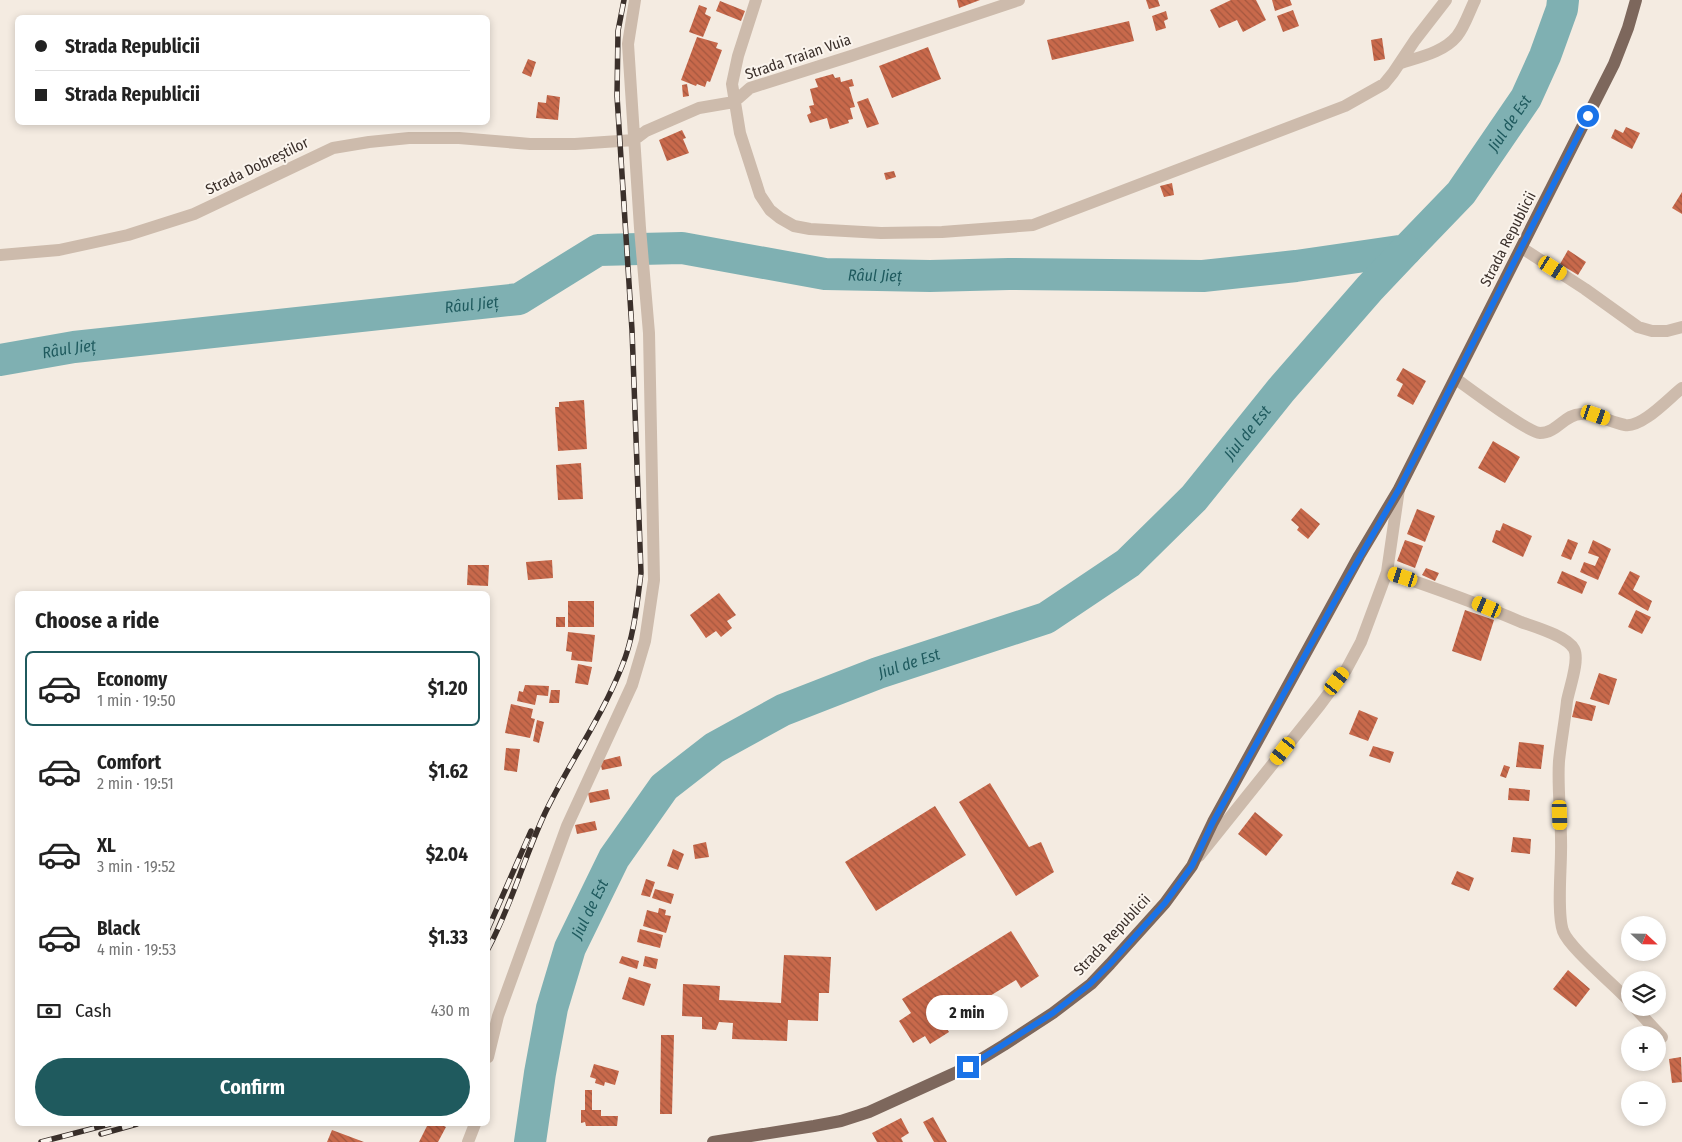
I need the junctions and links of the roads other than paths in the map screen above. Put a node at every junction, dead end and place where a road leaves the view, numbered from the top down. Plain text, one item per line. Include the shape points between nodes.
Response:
1 (635, 0) edge
2 (756, 0) edge
3 (1019, 0) edge
4 (1446, 0) edge
5 (1474, 0) edge
6 (1636, 0) edge
7 (1400, 63) junction
8 (734, 102) junction
9 (634, 140) junction
10 (592, 143) joint
11 (1522, 248) junction
12 (0, 256) edge
13 (1682, 327) edge
14 (1456, 379) junction
15 (1682, 388) edge
16 (1399, 489) junction
17 (1387, 572) junction
18 (1192, 866) junction
19 (1621, 993) edge
20 (1642, 1016) edge
21 (1652, 1026) edge
22 (490, 1049) edge
23 (474, 1126) edge
24 (468, 1142) edge
25 (713, 1142) edge

1 - 9 street via 628,44
2 - 8 street via 738,56 732,84
3 - 8 street, Strada Traian Vuia via 750,88
4 - 7 street
5 - 7 street via 1461,29 1450,42 1435,52
6 - 11 main road, Strada Republicii via 1614,64
7 - 8 street via 1384,84 1345,106 1046,221 1022,227 942,232 830,231 794,226 780,218 760,195 740,133
8 - 9 street, Strada Traian Vuia via 699,108 646,131
9 - 10 street, Strada Traian Vuia
9 - 22 street via 649,333 654,580 645,641 632,685 567,826 498,1016
10 - 12 street, Strada Dobreștilor via 530,144 410,138 333,148 194,214 128,235 59,250
11 - 13 street via 1638,327 1666,331
11 - 14 main road, Strada Republicii
14 - 15 street via 1528,429 1540,433 1554,429 1572,415 1596,415 1630,425 1645,419
14 - 16 main road, Strada Republicii
16 - 17 street, Strada Republicii
16 - 18 main road, Strada Republicii via 1359,556
17 - 18 street, Strada Republicii via 1361,642 1346,670
17 - 19 street via 1470,600 1548,632 1568,642 1575,651 1559,762 1562,930
18 - 25 main road, Strada Republicii via 1165,903 1090,984 1053,1013 968,1067 869,1112 841,1121
20 - 21 street
23 - 24 street

